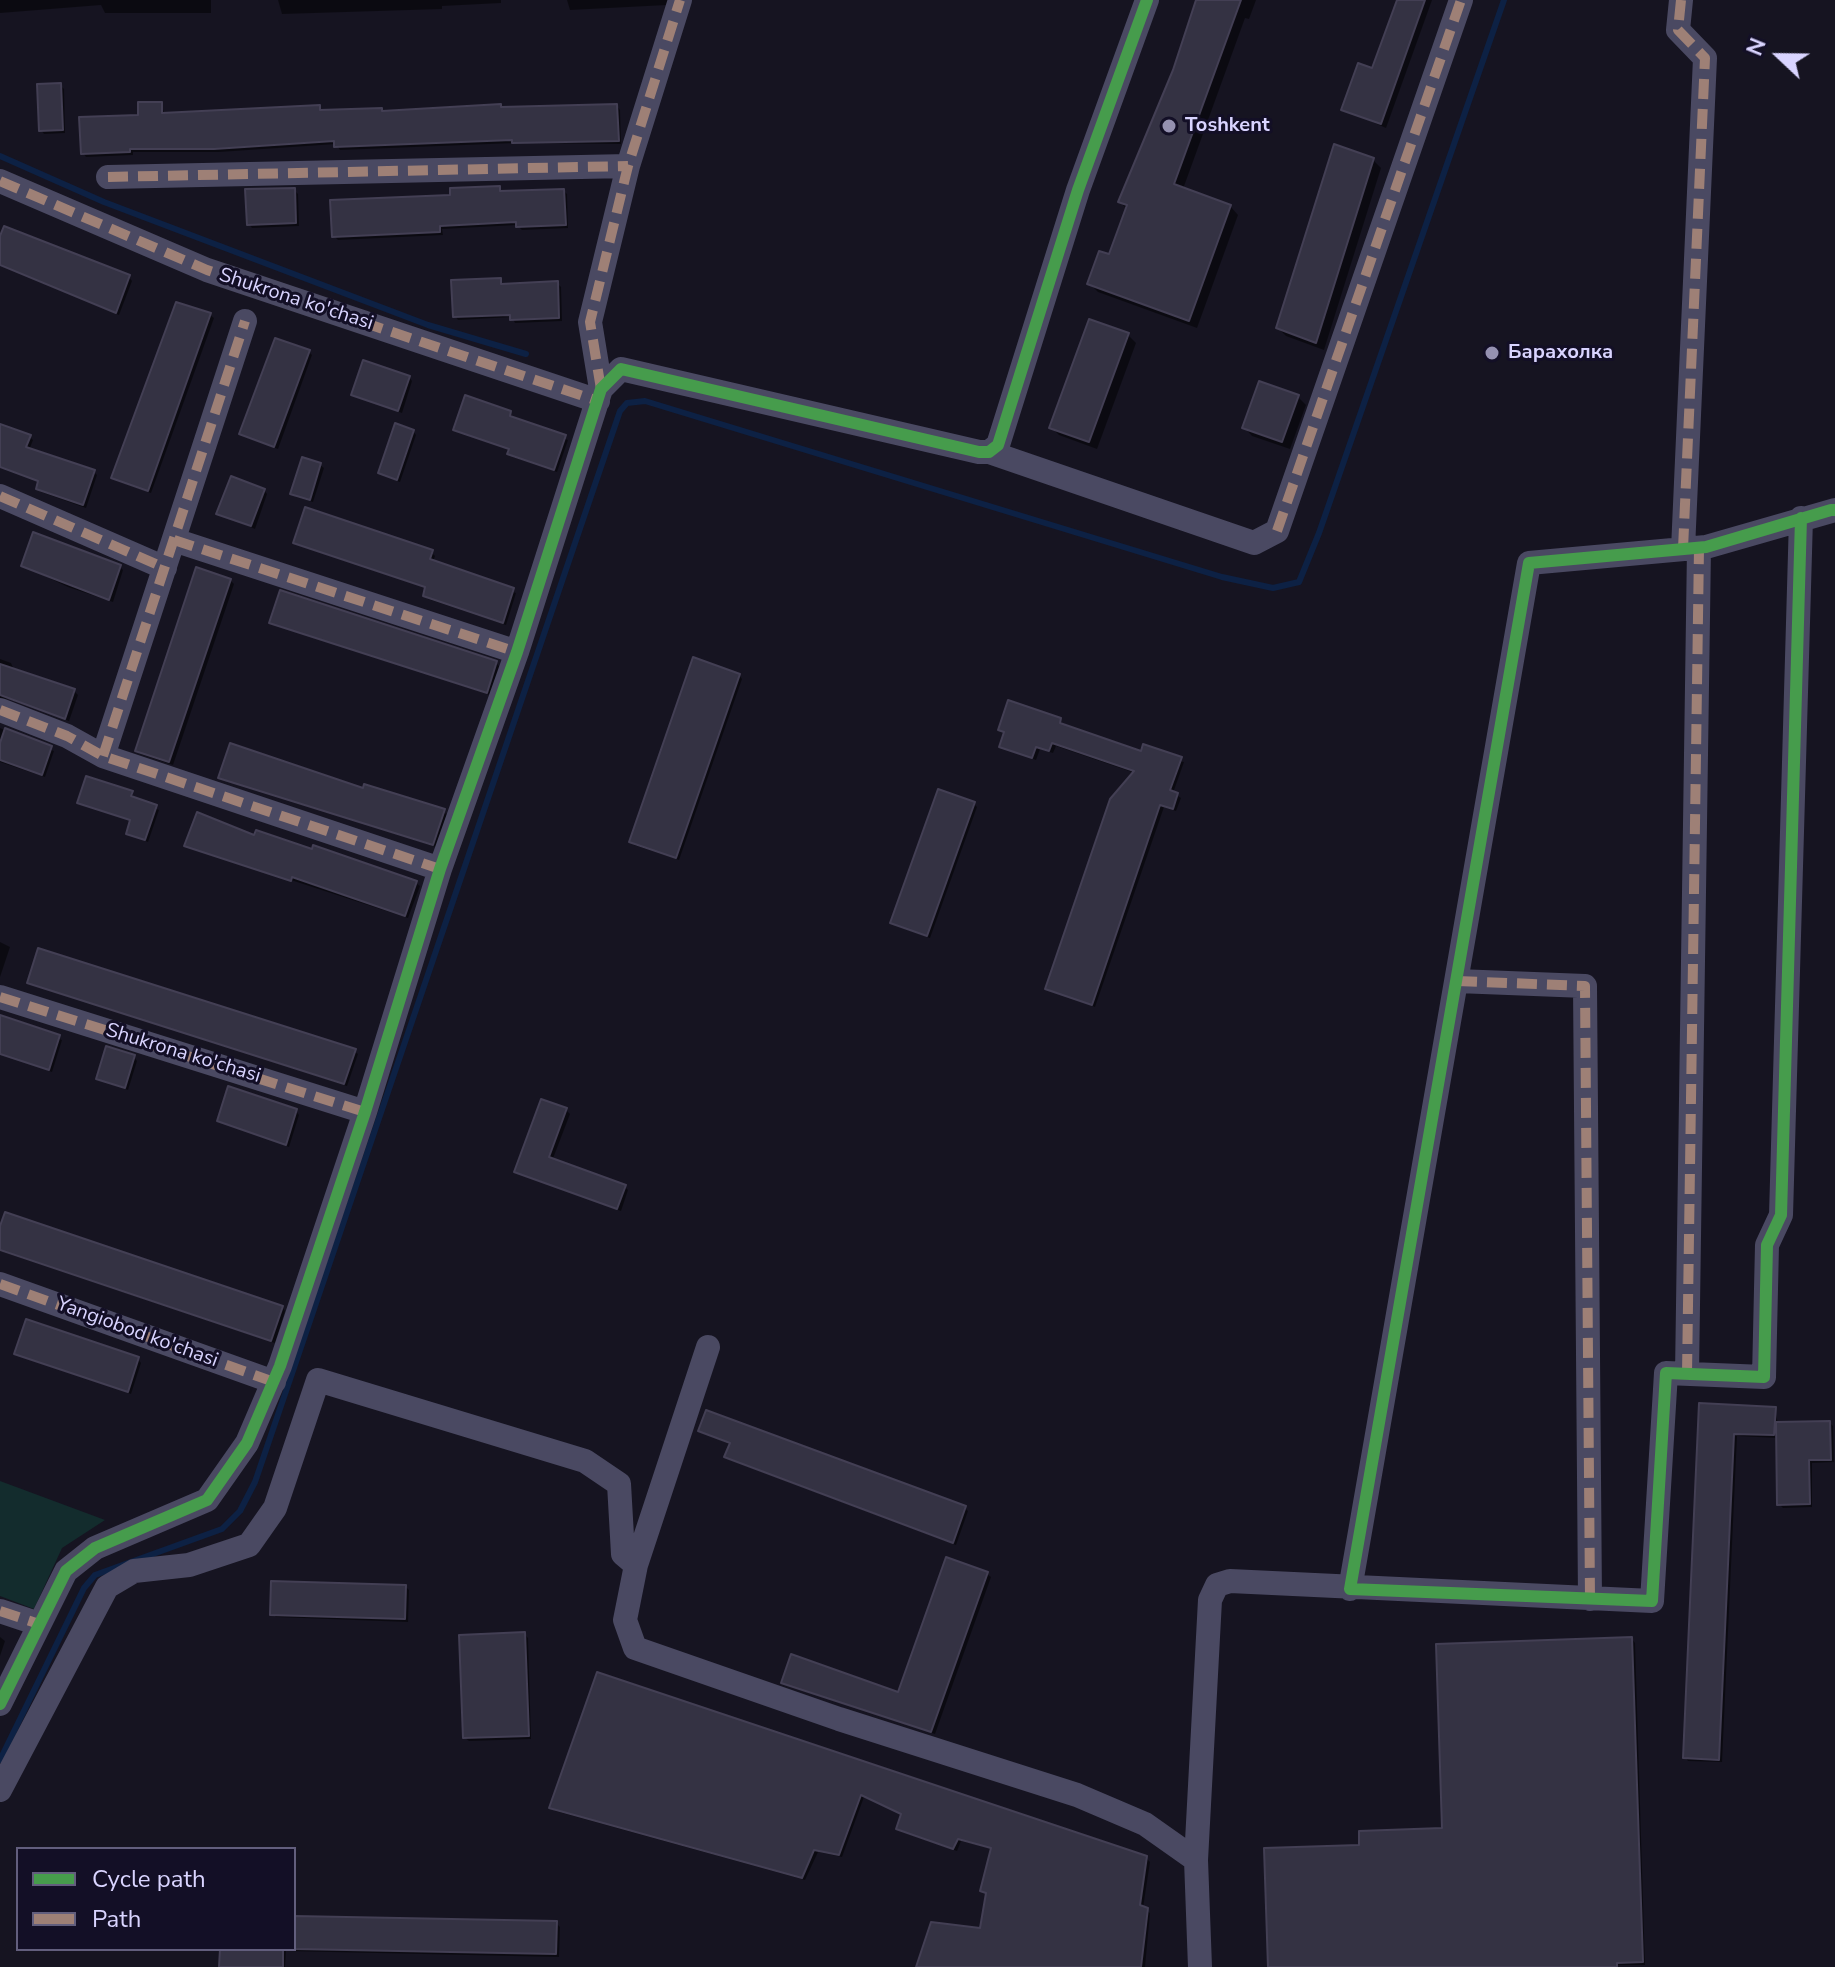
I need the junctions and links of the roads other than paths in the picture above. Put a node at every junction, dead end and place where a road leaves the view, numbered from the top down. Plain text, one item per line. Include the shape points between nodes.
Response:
1 (680, 0) edge
2 (1147, 0) edge
3 (1461, 0) edge
4 (1681, 0) edge
5 (628, 166) junction
6 (108, 177) dead end
7 (0, 181) edge
8 (245, 321) dead end
9 (600, 395) junction
10 (989, 452) junction
11 (0, 496) edge
12 (1835, 510) edge
13 (1801, 518) junction
14 (174, 540) junction
15 (1691, 548) junction
16 (165, 568) junction
17 (517, 652) junction
18 (0, 710) edge
19 (103, 756) junction
20 (440, 869) junction
21 (1457, 981) junction
22 (0, 997) edge
23 (365, 1112) junction
24 (0, 1284) edge
25 (708, 1347) dead end
26 (1687, 1374) junction
27 (274, 1382) junction
28 (636, 1565) junction
29 (1350, 1589) junction
30 (1590, 1599) junction
31 (0, 1611) edge
32 (39, 1624) junction
33 (0, 1704) edge
34 (0, 1790) edge
35 (1196, 1860) junction
36 (1200, 1967) edge

1 - 5 street
2 - 10 street via 1078,190 998,445
3 - 10 street via 1277,531 1254,543
4 - 15 street via 1678,30 1705,58
5 - 6 street
5 - 9 street via 590,322
7 - 9 street, Shukrona ko'chasi via 207,270
8 - 14 street
9 - 10 street via 621,369
9 - 17 street
11 - 16 street
12 - 13 street
13 - 15 street
13 - 26 street via 1781,1215 1767,1245 1764,1377
14 - 16 street
14 - 17 street
15 - 21 street via 1529,563
15 - 26 street
16 - 19 street
17 - 20 street
18 - 19 street
19 - 20 street
20 - 23 street
21 - 29 street
21 - 30 street via 1585,986
22 - 23 street, Shukrona ko'chasi
23 - 27 street
24 - 27 street, Yangiobod ko'chasi
25 - 28 street
26 - 30 street via 1666,1373 1652,1601
27 - 32 street via 247,1443 207,1500 95,1548 66,1571
28 - 34 street via 623,1554 619,1484 585,1461 318,1380 275,1508 249,1545 189,1565 134,1571 107,1587
28 - 35 street via 625,1620 635,1648 1077,1795 1145,1824
29 - 30 street
29 - 35 street via 1230,1581 1217,1585 1210,1600
31 - 32 street
32 - 33 street
35 - 36 street

